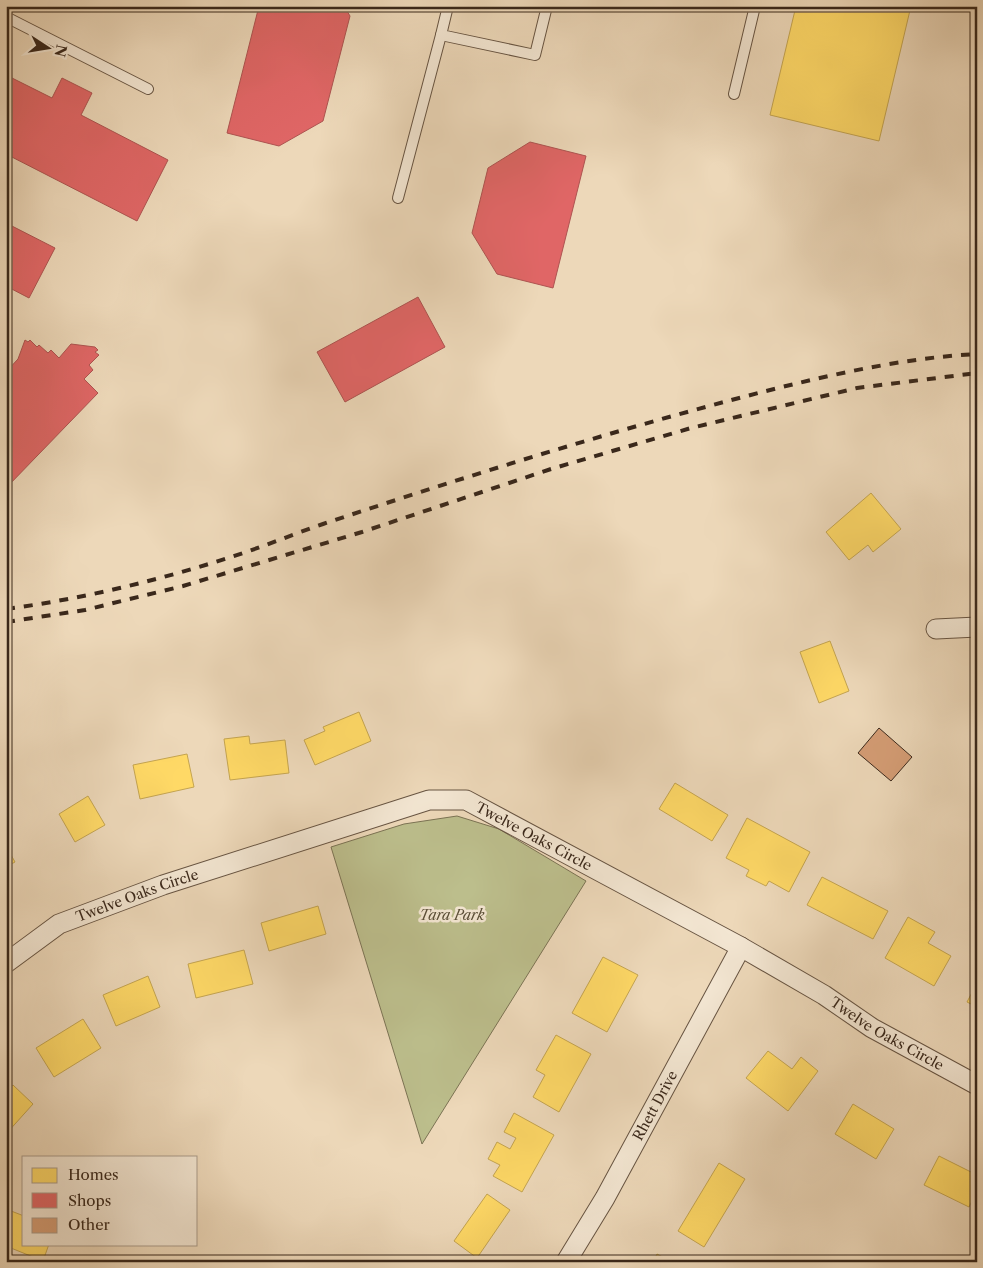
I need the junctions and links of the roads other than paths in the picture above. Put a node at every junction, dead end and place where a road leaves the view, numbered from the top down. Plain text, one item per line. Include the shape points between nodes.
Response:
1 (448, 6) edge
2 (547, 6) edge
3 (755, 6) edge
4 (6, 17) edge
5 (440, 35) junction
6 (148, 90) dead end
7 (734, 94) dead end
8 (398, 198) dead end
9 (977, 627) edge
10 (936, 629) dead end
11 (742, 947) junction
12 (6, 963) edge
13 (977, 1085) edge
14 (566, 1262) edge

1 - 5 lane
2 - 5 lane via 535,55
3 - 7 lane
4 - 6 lane
5 - 8 lane
9 - 10 street
11 - 12 street, Twelve Oaks Circle via 466,800 429,800 163,885 59,924
11 - 13 street, Twelve Oaks Circle via 824,995 872,1028
11 - 14 street, Rhett Drive via 605,1198

